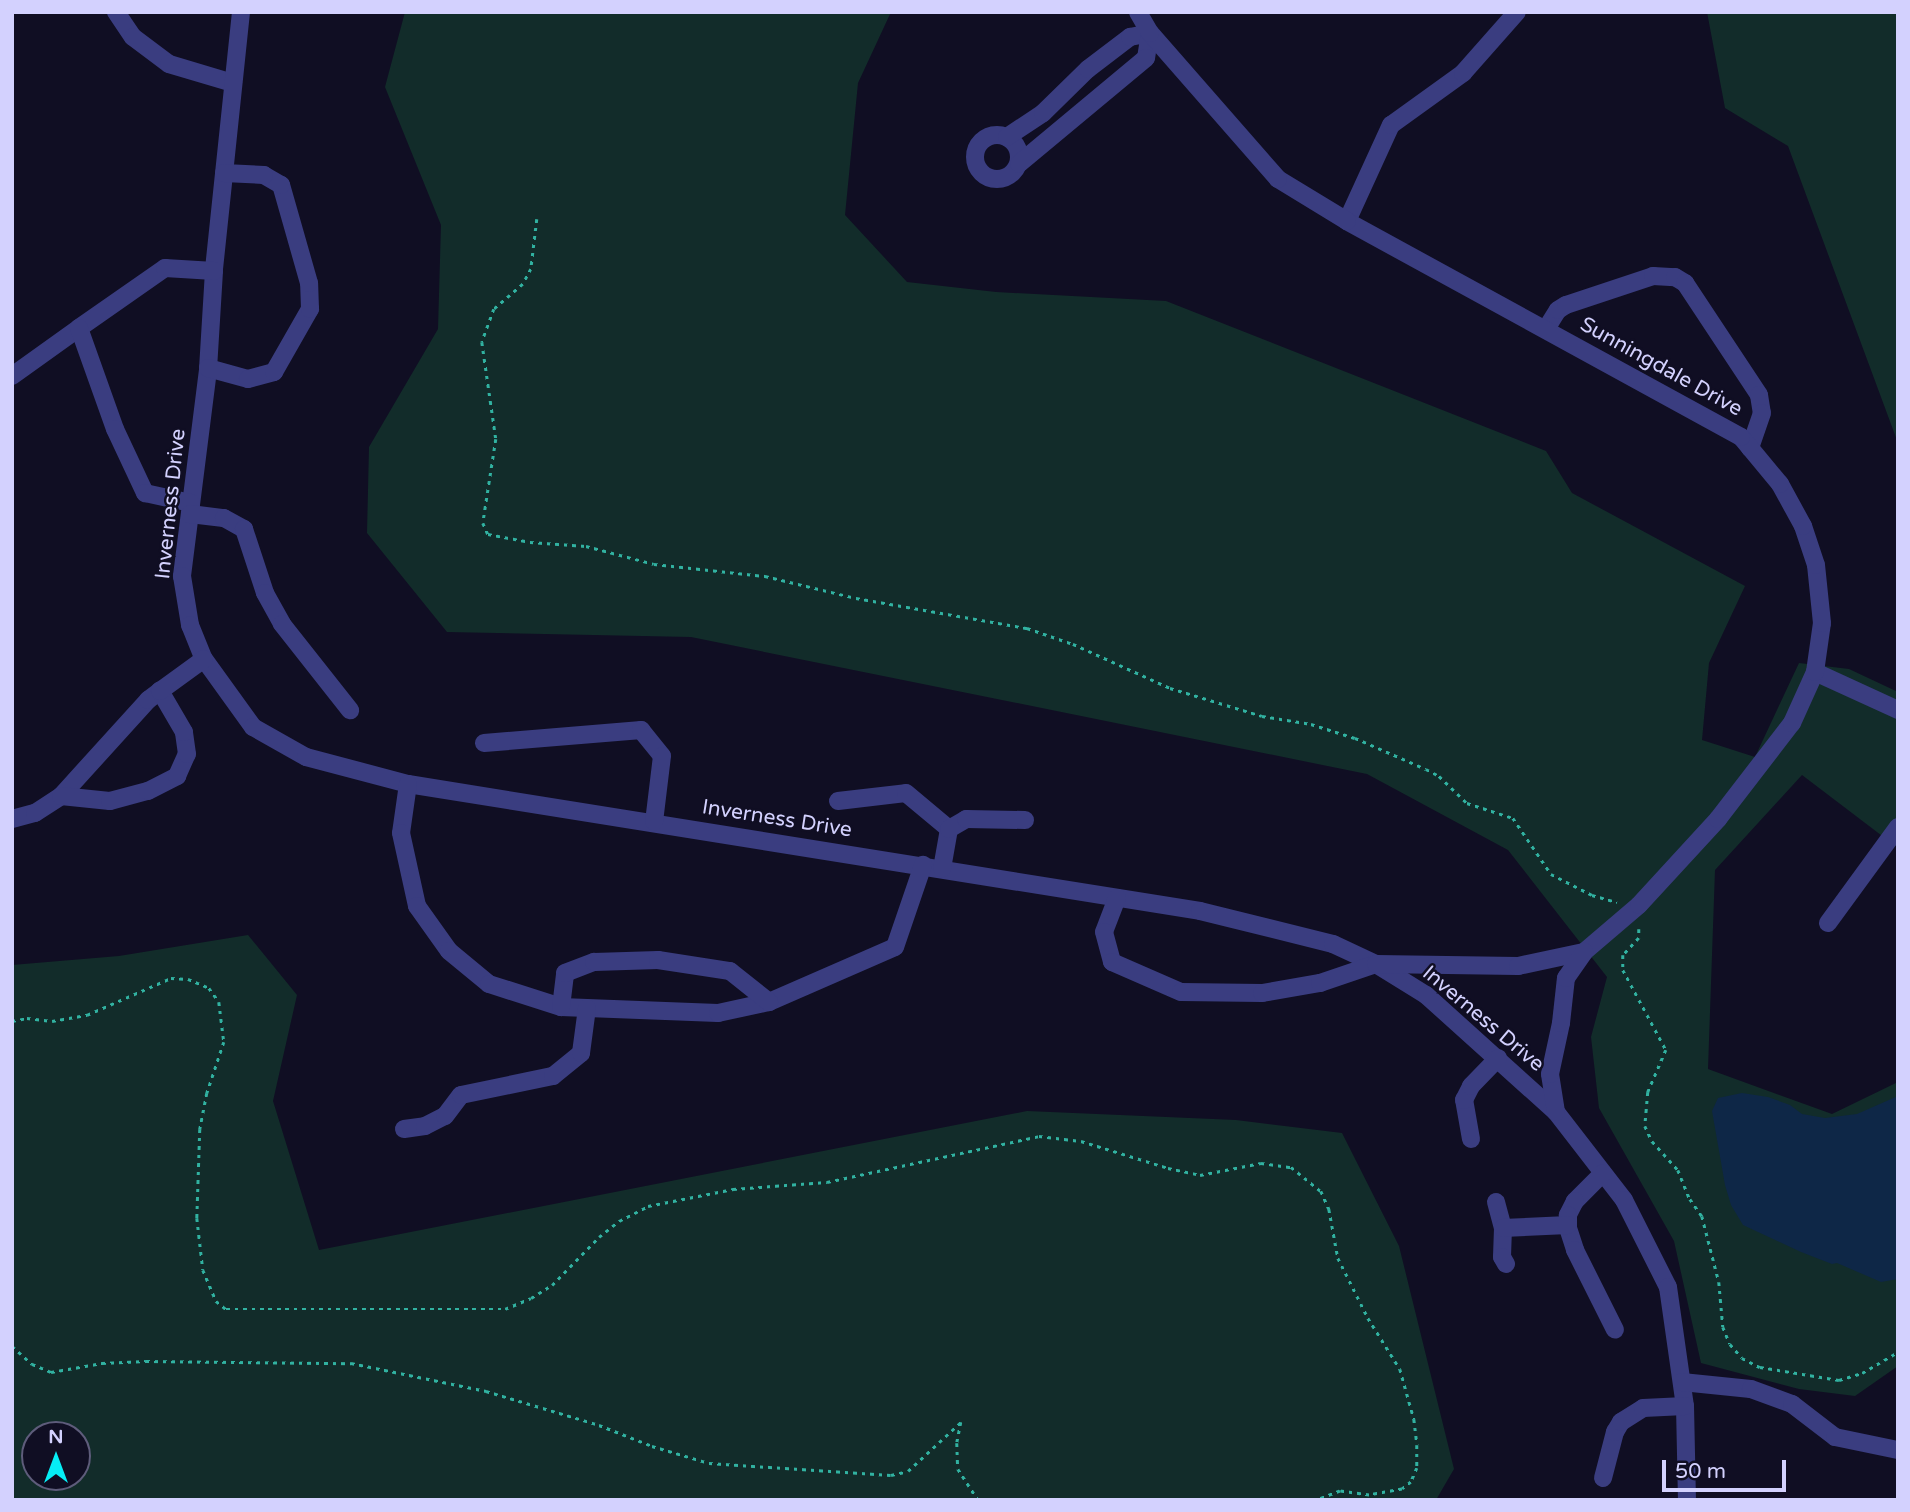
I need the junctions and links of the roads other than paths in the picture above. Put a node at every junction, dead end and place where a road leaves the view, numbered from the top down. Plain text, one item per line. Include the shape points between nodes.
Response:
1 (116, 12) edge
2 (242, 12) edge
3 (1138, 12) edge
4 (1517, 12) edge
5 (1150, 33) junction
6 (1088, 69) junction
7 (233, 83) junction
8 (1105, 89) junction
9 (1043, 113) junction
10 (1059, 131) junction
11 (1007, 137) junction
12 (1019, 164) junction
13 (224, 173) junction
14 (1347, 221) junction
15 (214, 271) junction
16 (79, 328) junction
17 (1546, 329) junction
18 (208, 368) junction
19 (12, 376) edge
20 (1750, 448) junction
21 (191, 508) junction
22 (204, 659) junction
23 (1815, 672) junction
24 (160, 691) junction
25 (350, 710) dead end
26 (1898, 710) edge
27 (484, 743) dead end
28 (408, 784) junction
29 (61, 796) junction
30 (838, 801) dead end
31 (12, 819) edge
32 (1025, 820) dead end
33 (654, 822) junction
34 (1898, 827) edge
35 (949, 829) junction
36 (923, 865) junction
37 (943, 868) junction
38 (1117, 898) junction
39 (1828, 923) dead end
40 (1584, 952) junction
41 (1376, 964) junction
42 (769, 1002) junction
43 (561, 1007) junction
44 (587, 1008) junction
45 (1498, 1058) junction
46 (1556, 1112) junction
47 (404, 1129) dead end
48 (1471, 1139) dead end
49 (1603, 1173) junction
50 (1496, 1202) dead end
51 (1568, 1225) junction
52 (1503, 1228) junction
53 (1506, 1264) dead end
54 (1615, 1330) dead end
55 (1682, 1382) junction
56 (1685, 1406) junction
57 (1898, 1450) edge
58 (1603, 1478) dead end
59 (1687, 1500) edge

1 - 7 street via 133,37 169,64
2 - 7 street, Inverness Drive
3 - 5 street, Sunningdale Drive
4 - 14 street via 1463,73 1391,125
5 - 6 street via 1130,37
5 - 8 street via 1146,58
5 - 14 street, Sunningdale Drive via 1278,179
6 - 8 street
6 - 9 street
7 - 13 street, Inverness Drive
8 - 10 street
9 - 10 street
9 - 11 street
10 - 12 street
11 - 12 street via 1020,153
11 - 12 street via 998,135 980,143 975,162 979,171 996,180 1014,173
13 - 15 street, Inverness Drive
13 - 18 street via 264,175 281,185 309,283 310,309 274,372 248,379
14 - 17 street, Sunningdale Drive
15 - 16 street via 165,268
15 - 18 street, Inverness Drive
16 - 19 street
16 - 21 street via 115,429 145,493
17 - 20 street, Sunningdale Drive via 1741,437
17 - 20 street via 1566,306 1653,276 1675,277 1685,283 1759,395 1762,413
18 - 21 street, Inverness Drive
20 - 23 street, Sunningdale Drive via 1780,484 1809,542 1822,623
21 - 22 street, Inverness Drive via 182,576 190,625
21 - 25 street via 244,529 265,593 282,624
22 - 24 street
22 - 28 street, Inverness Drive via 253,727 306,757
23 - 26 street
23 - 40 street, Sunningdale Drive via 1792,723 1718,819 1628,914
24 - 29 street
24 - 29 street via 184,732 187,754 177,776 148,791 110,801
27 - 33 street via 641,730 662,757
28 - 33 street, Inverness Drive
28 - 43 street via 401,833 417,906 449,951 489,984
29 - 31 street via 35,813
30 - 35 street via 906,793
32 - 35 street via 966,819
33 - 36 street, Inverness Drive
34 - 39 street
35 - 37 street
36 - 37 street, Inverness Drive
36 - 42 street via 895,947
37 - 38 street, Inverness Drive
38 - 41 street, Inverness Drive via 1200,911 1333,944
38 - 41 street via 1104,932 1112,962 1181,992 1262,993 1320,983
40 - 41 street, Sunningdale Drive via 1518,966
40 - 46 street, Sunningdale Drive via 1566,978 1550,1074
41 - 45 street, Inverness Drive via 1426,995
42 - 43 street via 730,971 658,960 594,961 565,973
42 - 44 street via 718,1013
43 - 44 street
44 - 47 street via 580,1053 553,1076 461,1095 444,1116 425,1126
45 - 46 street, Inverness Drive
45 - 48 street via 1464,1100
46 - 49 street, Inverness Drive
49 - 51 street via 1575,1201
49 - 55 street, Inverness Drive via 1624,1200 1668,1287
50 - 52 street
51 - 52 street
51 - 54 street via 1575,1250
52 - 53 street
55 - 56 street, Inverness Drive
55 - 57 street via 1751,1389 1792,1404 1835,1437
56 - 58 street via 1643,1408 1621,1422
56 - 59 street, Inverness Drive

